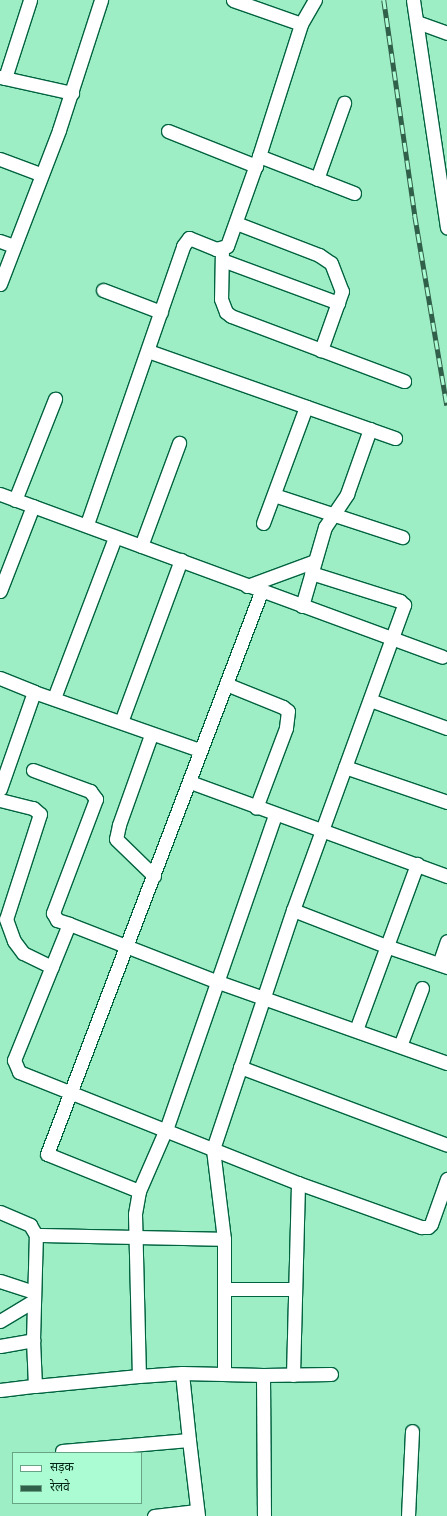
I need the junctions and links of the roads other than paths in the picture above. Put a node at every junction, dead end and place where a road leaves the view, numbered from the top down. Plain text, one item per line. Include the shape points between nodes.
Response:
1 (30, 0) edge
2 (101, 0) edge
3 (233, 0) edge
4 (315, 0) edge
5 (414, 0) edge
6 (249, 3) edge
7 (417, 22) junction
8 (301, 24) junction
9 (447, 33) edge
10 (2, 77) edge
11 (72, 93) junction
12 (344, 104) dead end
13 (168, 131) dead end
14 (0, 159) edge
15 (257, 161) junction
16 (40, 174) junction
17 (317, 179) junction
18 (444, 191) edge
19 (354, 193) dead end
20 (236, 223) junction
21 (447, 227) edge
22 (0, 241) edge
23 (14, 246) junction
24 (222, 255) junction
25 (0, 284) edge
26 (103, 290) dead end
27 (338, 303) junction
28 (161, 312) junction
29 (322, 350) junction
30 (148, 351) junction
31 (404, 381) dead end
32 (54, 399) dead end
33 (306, 407) junction
34 (370, 429) junction
35 (395, 438) dead end
36 (179, 443) dead end
37 (0, 494) edge
38 (274, 495) junction
39 (15, 500) junction
40 (33, 506) junction
41 (334, 514) junction
42 (87, 524) junction
43 (264, 524) dead end
44 (115, 537) junction
45 (402, 537) dead end
46 (141, 546) junction
47 (181, 560) junction
48 (313, 567) junction
49 (247, 586) junction
50 (0, 590) edge
51 (261, 592) junction
52 (302, 606) junction
53 (392, 640) junction
54 (442, 657) dead end
55 (0, 678) edge
56 (226, 684) junction
57 (34, 692) junction
58 (54, 698) junction
59 (370, 700) junction
60 (121, 722) junction
61 (447, 728) edge
62 (151, 735) junction
63 (200, 750) junction
64 (5, 761) edge
65 (345, 767) junction
66 (33, 770) dead end
67 (190, 782) junction
68 (0, 789) edge
69 (0, 800) edge
70 (447, 802) edge
71 (256, 808) junction
72 (275, 815) junction
73 (324, 830) junction
74 (417, 864) junction
75 (154, 876) junction
76 (447, 876) edge
77 (293, 910) junction
78 (69, 924) junction
79 (447, 941) edge
80 (128, 946) junction
81 (386, 946) junction
82 (443, 966) edge
83 (52, 967) junction
84 (218, 982) junction
85 (422, 988) dead end
86 (266, 998) junction
87 (356, 1030) junction
88 (400, 1046) junction
89 (446, 1062) edge
90 (240, 1067) junction
91 (70, 1093) junction
92 (166, 1129) junction
93 (447, 1145) edge
94 (214, 1149) junction
95 (447, 1179) edge
96 (298, 1183) junction
97 (139, 1191) junction
98 (443, 1206) edge
99 (0, 1212) edge
100 (36, 1235) junction
101 (137, 1239) junction
102 (224, 1239) junction
103 (0, 1281) edge
104 (224, 1289) junction
105 (295, 1289) junction
106 (33, 1297) junction
107 (0, 1321) edge
108 (33, 1340) junction
109 (0, 1346) edge
110 (182, 1373) junction
111 (224, 1374) junction
112 (331, 1374) dead end
113 (263, 1375) junction
114 (293, 1375) junction
115 (139, 1376) junction
116 (35, 1386) junction
117 (0, 1390) edge
118 (412, 1431) dead end
119 (189, 1440) junction
120 (62, 1451) dead end
121 (198, 1514) edge
122 (154, 1516) edge
123 (264, 1516) edge
124 (408, 1516) edge

1 - 10 street
2 - 11 street
3 - 6 street
4 - 8 street
5 - 7 street
6 - 8 street
7 - 9 street
7 - 18 street
8 - 15 street
10 - 11 street
11 - 16 street
12 - 17 street
13 - 15 street
14 - 16 street
15 - 17 street
15 - 20 street
16 - 23 street
17 - 19 street
18 - 21 street
20 - 24 street
20 - 27 street via 319,255 331,263 342,291
22 - 23 street
23 - 25 street
24 - 27 street
24 - 28 street via 194,240 186,241
24 - 29 street via 221,298 226,312
26 - 28 street
27 - 29 street
28 - 30 street
29 - 31 street
30 - 33 street
30 - 42 street
32 - 39 street
33 - 34 street
33 - 38 street
34 - 35 street
34 - 41 street via 347,494
36 - 46 street
37 - 39 street
38 - 41 street
38 - 43 street
39 - 40 street
40 - 42 street
40 - 50 street
41 - 45 street
41 - 48 street via 325,527
42 - 44 street
44 - 46 street
44 - 58 street
46 - 47 street
47 - 49 street
47 - 60 street
48 - 49 street
48 - 52 street
48 - 53 street via 403,602 404,609
49 - 51 street
51 - 52 street
51 - 56 street
52 - 53 street
53 - 54 street
53 - 59 street
55 - 57 street
56 - 63 street
56 - 71 street via 288,711 286,728
57 - 58 street
57 - 64 street
58 - 60 street
59 - 61 street
59 - 65 street
60 - 62 street
62 - 63 street
62 - 75 street via 116,839
63 - 67 street
64 - 68 street
65 - 70 street
65 - 73 street
66 - 78 street via 90,791 96,799 53,914 57,920
67 - 71 street
67 - 75 street
69 - 83 street via 33,808 40,814 6,919 14,941 23,953
71 - 72 street
72 - 73 street
72 - 84 street
73 - 74 street
73 - 77 street
74 - 76 street
74 - 81 street
75 - 80 street
77 - 81 street
77 - 86 street
78 - 80 street
78 - 83 street
79 - 82 street
80 - 84 street
80 - 91 street
81 - 82 street
81 - 87 street
83 - 91 street via 16,1052 15,1066 20,1072
84 - 86 street
84 - 92 street
85 - 88 street
86 - 87 street
86 - 90 street
87 - 88 street
88 - 89 street
90 - 93 street
90 - 94 street
91 - 92 street
91 - 97 street via 47,1154
92 - 94 street
92 - 97 street
94 - 96 street
94 - 102 street
95 - 98 street
96 - 98 street via 425,1228 431,1224
96 - 105 street
97 - 101 street via 135,1214
99 - 100 street via 30,1225
100 - 101 street
100 - 106 street
101 - 102 street
101 - 115 street
102 - 104 street
103 - 106 street
104 - 105 street
104 - 111 street
105 - 114 street
106 - 107 street
106 - 108 street
108 - 109 street
108 - 116 street
110 - 111 street
110 - 115 street
110 - 119 street
111 - 113 street
112 - 114 street
113 - 114 street
113 - 123 street
115 - 116 street
116 - 117 street
118 - 124 street
119 - 120 street
119 - 121 street
121 - 122 street

